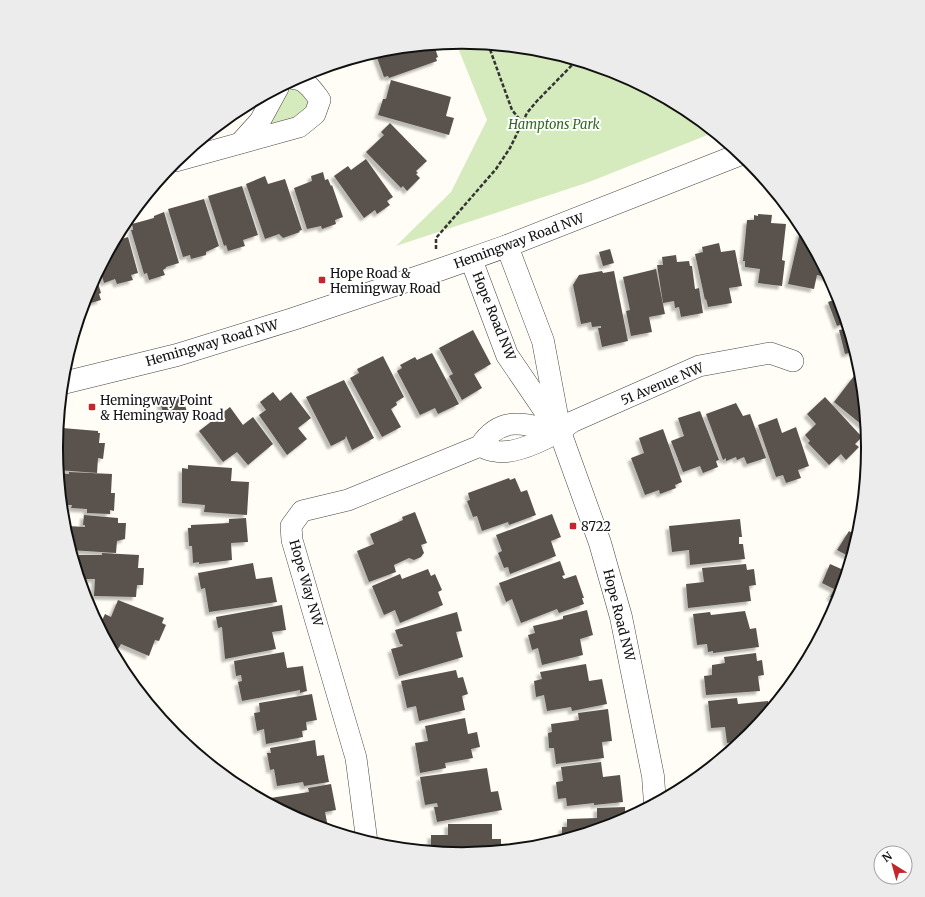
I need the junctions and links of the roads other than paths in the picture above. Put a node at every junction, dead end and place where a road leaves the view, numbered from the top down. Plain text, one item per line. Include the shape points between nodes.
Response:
1 (304, 82) edge
2 (273, 98) edge
3 (242, 142) junction
4 (189, 157) edge
5 (735, 157) edge
6 (508, 246) junction
7 (471, 259) junction
8 (793, 361) dead end
9 (69, 381) edge
10 (560, 432) junction
11 (655, 798) edge
12 (366, 836) edge

1 - 3 street via 320,100 315,114 299,127
2 - 3 street via 260,120
3 - 4 street
5 - 6 street, Hemingway Road NW
6 - 7 street, Hemingway Road NW
6 - 10 street, Hope Road NW via 543,341
7 - 9 street, Hemingway Road NW via 184,353
7 - 10 street, Hope Road NW via 507,355
8 - 10 street, 51 Avenue NW via 770,353 699,366 572,422
10 - 11 street, Hope Road NW via 600,543 621,617 653,776
10 - 12 street, Hope Way NW via 514,451 495,452 480,446 348,500 302,511 291,526 292,540 356,758

